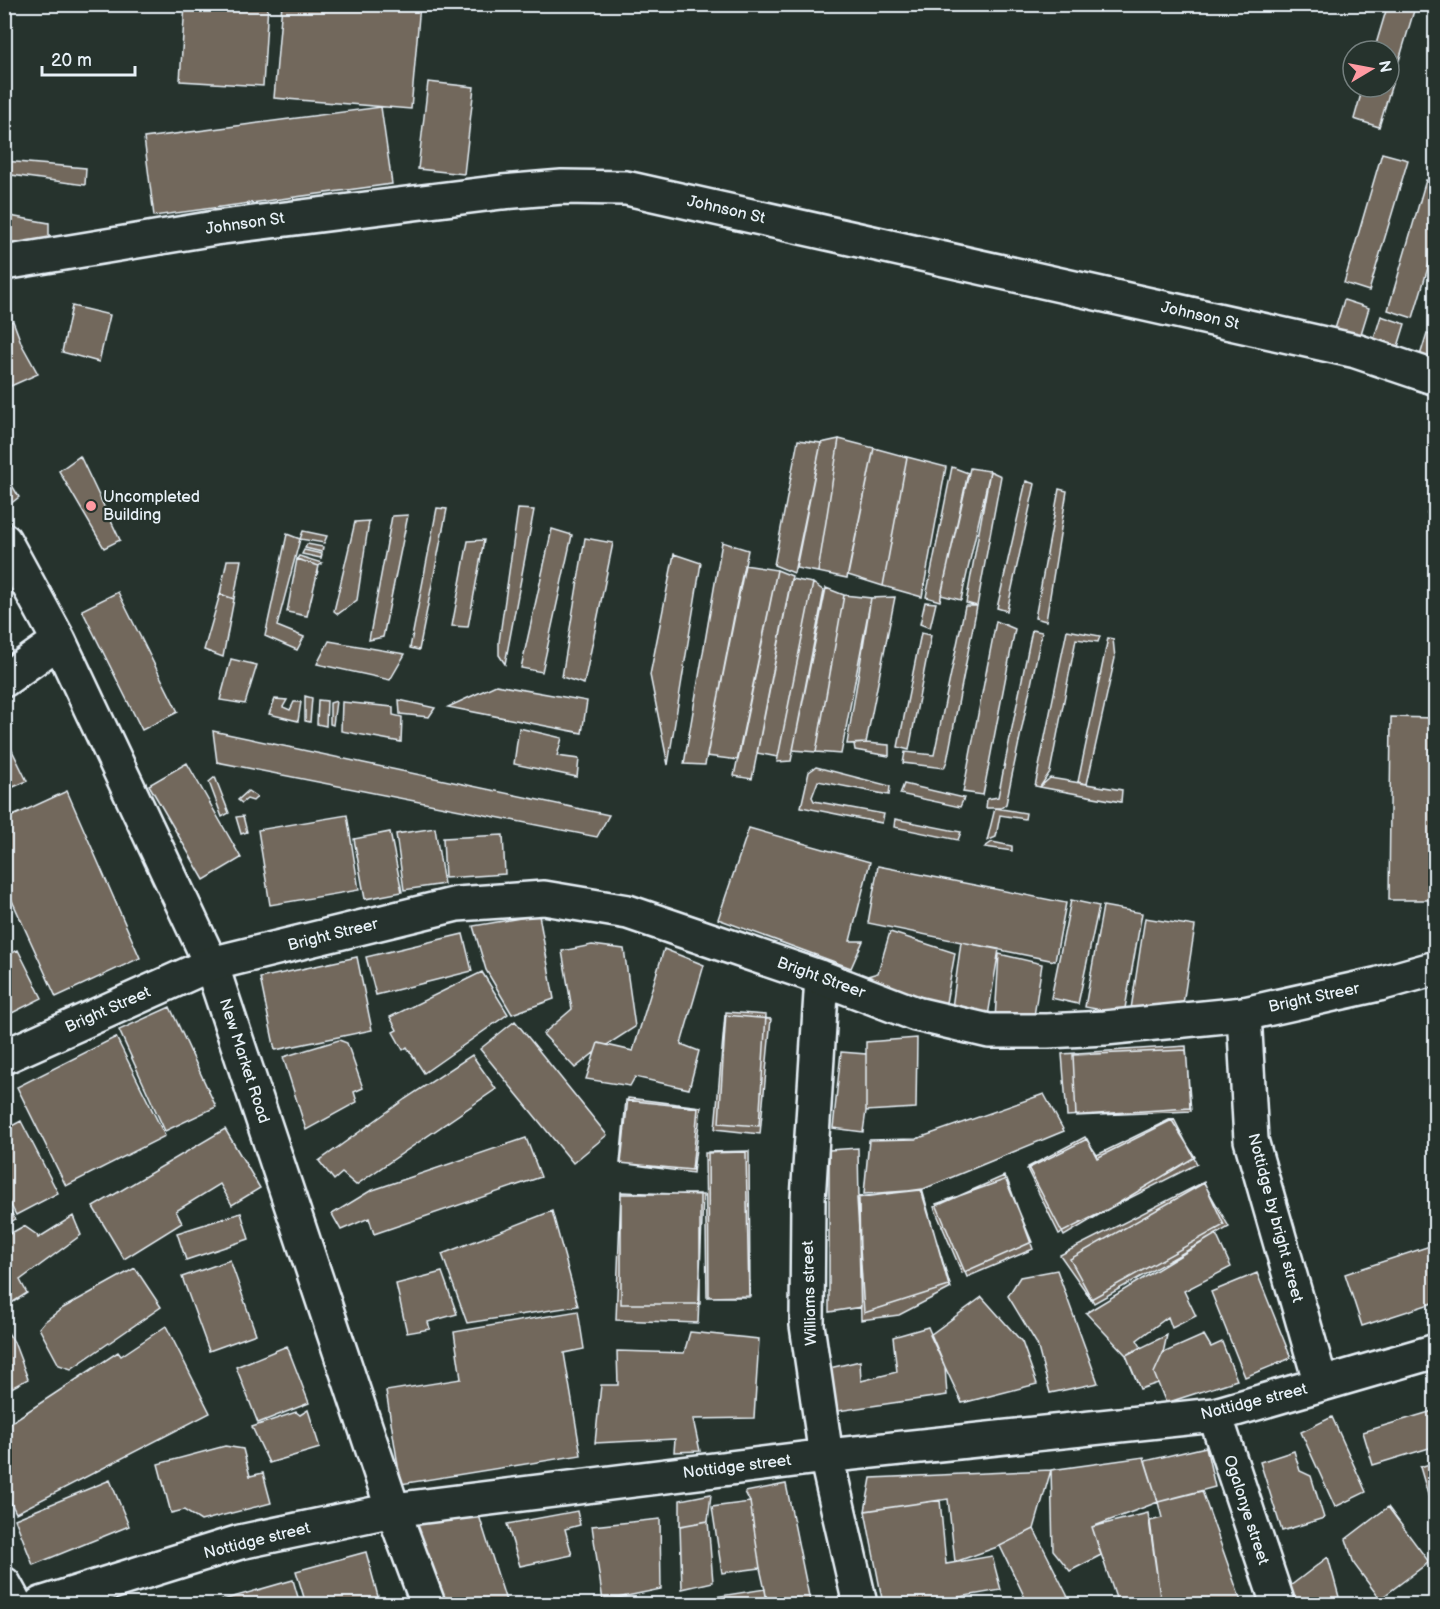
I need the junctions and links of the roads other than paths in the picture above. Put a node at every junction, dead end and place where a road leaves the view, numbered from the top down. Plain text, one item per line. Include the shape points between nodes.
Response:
1 (4, 263) edge
2 (1436, 378) edge
3 (4, 540) edge
4 (59, 641) junction
5 (4, 680) edge
6 (211, 964) junction
7 (1436, 968) edge
8 (822, 978) junction
9 (1244, 1014) junction
10 (4, 1057) edge
11 (1436, 1351) edge
12 (1321, 1384) junction
13 (1215, 1415) junction
14 (826, 1456) junction
15 (393, 1510) junction
16 (4, 1584) edge
17 (15, 1605) edge
18 (41, 1605) edge
19 (428, 1605) edge
20 (860, 1605) edge
21 (1278, 1605) edge

1 - 2 street, Johnson St via 214,228 501,192 562,187 626,188 1356,351
3 - 4 street, New Market Road
4 - 5 street
4 - 6 street, New Market Road
6 - 8 street, Bright Streer via 457,904 544,898 628,912
6 - 10 street, Bright Street
6 - 15 street, New Market Road
7 - 9 street, Bright Streer
8 - 9 street, Bright Streer via 916,1014 989,1031 1105,1028
8 - 14 street, Williams street via 808,1200 807,1325
9 - 12 street, Nottidge by bright street via 1251,1140
11 - 12 street, Nottidge street
12 - 13 street, Nottidge street
13 - 14 street, Nottidge street
13 - 21 street, Ogalonye street
14 - 15 street, Nottidge street
14 - 20 street, Williams street
15 - 18 street, Nottidge street via 240,1542
15 - 19 street, New Market Road
16 - 17 street

